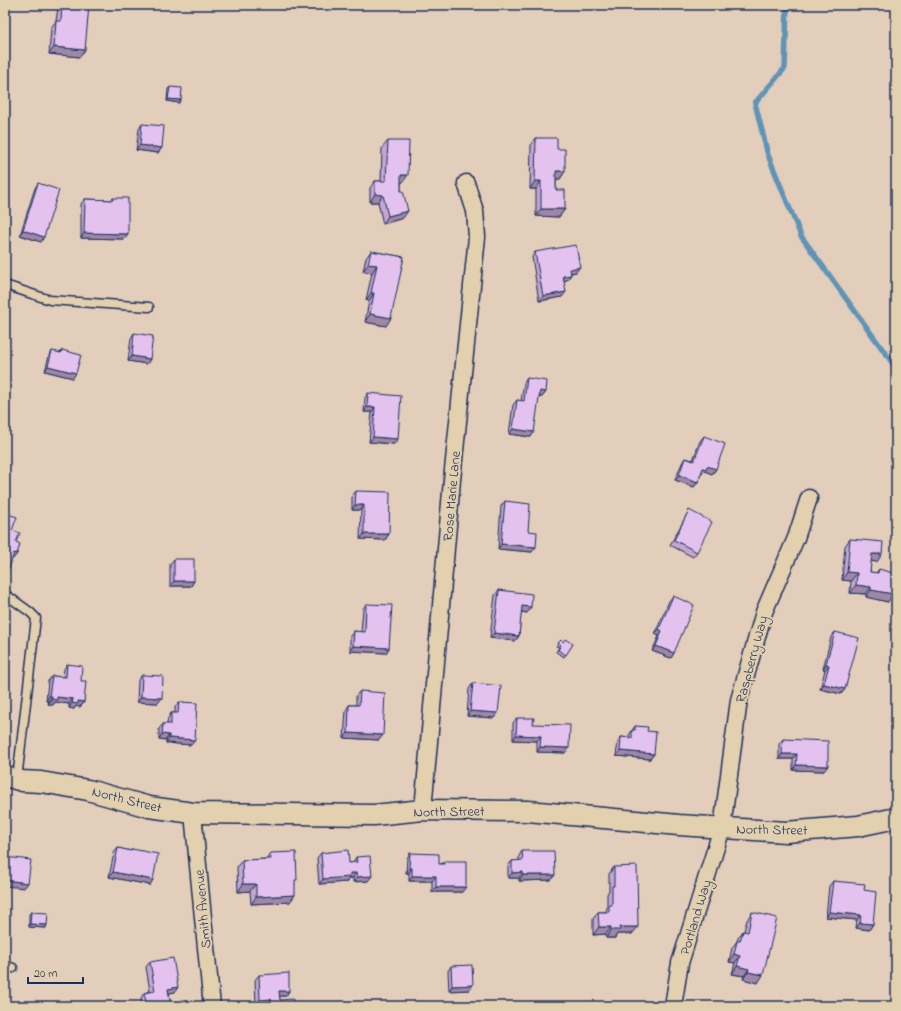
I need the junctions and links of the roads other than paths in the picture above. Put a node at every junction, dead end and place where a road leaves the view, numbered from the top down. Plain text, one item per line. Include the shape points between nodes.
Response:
1 (466, 183) dead end
2 (5, 285) edge
3 (149, 308) dead end
4 (809, 498) dead end
5 (5, 594) edge
6 (11, 777) edge
7 (423, 810) junction
8 (193, 813) junction
9 (896, 818) edge
10 (722, 828) junction
11 (212, 1006) edge
12 (673, 1006) edge

1 - 7 street, Rose Marie Lane via 475,211 477,237 452,480
2 - 3 lane via 50,300
4 - 10 street, Raspberry Way via 796,538 764,612 739,700
5 - 6 lane via 36,618
6 - 8 street, North Street via 88,790 149,807
7 - 8 street, North Street via 374,815
7 - 10 street, North Street via 528,811
8 - 11 street, Smith Avenue
9 - 10 street, North Street via 858,826 786,832
10 - 12 street, Portland Way via 680,963

